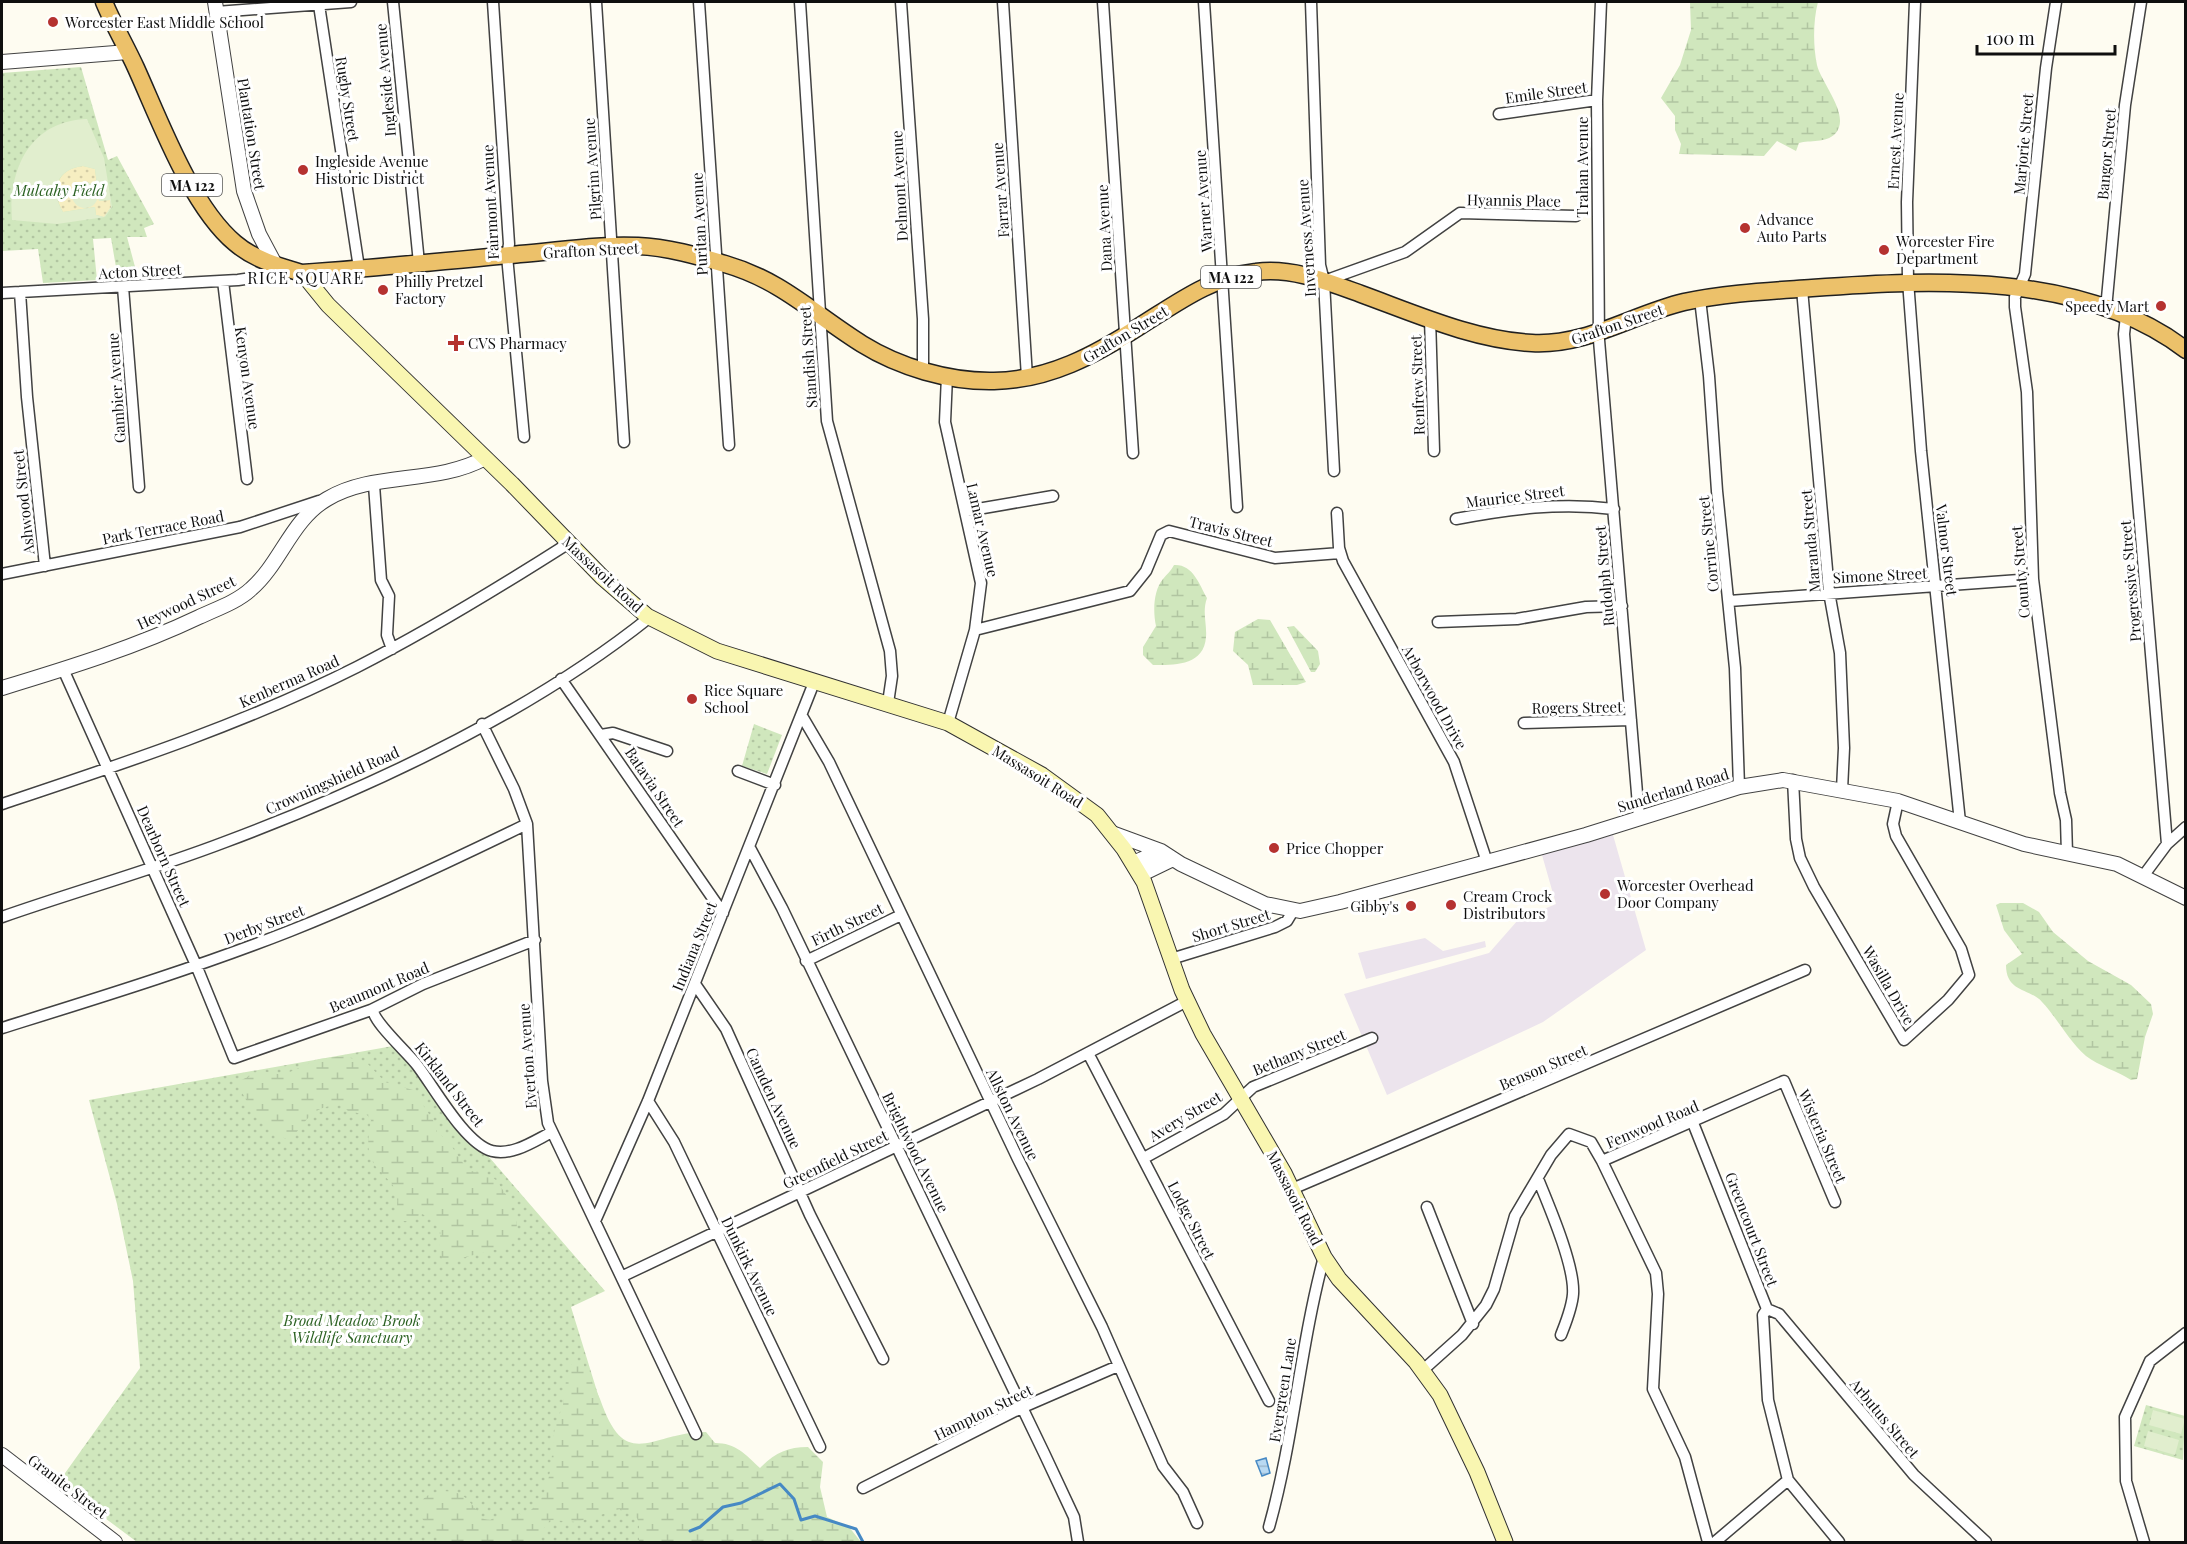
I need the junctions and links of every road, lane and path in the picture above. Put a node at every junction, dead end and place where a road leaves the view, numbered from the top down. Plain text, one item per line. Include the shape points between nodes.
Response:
1 (104, 2) edge
2 (351, 2) edge
3 (393, 2) edge
4 (493, 2) edge
5 (596, 2) edge
6 (699, 2) edge
7 (800, 2) edge
8 (901, 2) edge
9 (1003, 2) edge
10 (1103, 2) edge
11 (1203, 2) edge
12 (1311, 2) edge
13 (1601, 2) edge
14 (1915, 2) edge
15 (2056, 2) edge
16 (2141, 2) edge
17 (319, 5) junction
18 (216, 7) edge
19 (128, 52) junction
20 (2, 62) edge
21 (1597, 100) junction
22 (1498, 114) dead end
23 (1576, 216) dead end
24 (613, 247) junction
25 (507, 256) junction
26 (716, 261) junction
27 (419, 263) junction
28 (276, 266) junction
29 (359, 268) junction
30 (302, 273) junction
31 (1223, 279) junction
32 (223, 281) junction
33 (1324, 281) junction
34 (1908, 281) junction
35 (123, 287) junction
36 (2018, 288) junction
37 (1802, 289) junction
38 (2, 292) edge
39 (20, 292) junction
40 (1700, 299) junction
41 (2106, 309) junction
42 (820, 314) junction
43 (2126, 316) junction
44 (1430, 318) junction
45 (1598, 332) junction
46 (1127, 335) junction
47 (2185, 349) edge
48 (923, 370) junction
49 (947, 376) junction
50 (1027, 377) junction
51 (524, 436) dead end
52 (624, 442) dead end
53 (729, 445) dead end
54 (1434, 451) dead end
55 (1133, 453) dead end
56 (485, 458) junction
57 (1335, 471) dead end
58 (247, 479) dead end
59 (374, 485) junction
60 (139, 487) dead end
61 (1053, 496) dead end
62 (327, 498) junction
63 (1237, 507) dead end
64 (1614, 509) junction
65 (966, 511) junction
66 (1337, 513) dead end
67 (1456, 519) dead end
68 (569, 543) junction
69 (1340, 553) junction
70 (45, 566) junction
71 (2, 574) edge
72 (2033, 579) junction
73 (1937, 587) junction
74 (1829, 592) junction
75 (1729, 601) junction
76 (1622, 606) junction
77 (650, 617) junction
78 (1438, 622) dead end
79 (975, 630) junction
80 (392, 649) junction
81 (63, 669) junction
82 (561, 679) junction
83 (815, 680) junction
84 (2, 688) edge
85 (888, 703) junction
86 (802, 716) junction
87 (1631, 720) junction
88 (948, 723) junction
89 (1524, 723) dead end
90 (482, 724) junction
91 (602, 735) junction
92 (667, 751) dead end
93 (109, 767) junction
94 (738, 771) dead end
95 (1793, 780) junction
96 (775, 785) junction
97 (1739, 787) junction
98 (1842, 790) junction
99 (1898, 801) junction
100 (2, 804) edge
101 (1639, 817) junction
102 (1960, 822) junction
103 (527, 824) junction
104 (2186, 827) edge
105 (1112, 833) junction
106 (2167, 844) junction
107 (750, 848) junction
108 (2067, 854) junction
109 (1167, 855) junction
110 (1487, 862) junction
111 (153, 867) junction
112 (1137, 869) junction
113 (2144, 875) junction
114 (2186, 898) edge
115 (1293, 910) junction
116 (723, 913) junction
117 (901, 915) junction
118 (2, 917) edge
119 (535, 940) junction
120 (1171, 959) junction
121 (806, 961) junction
122 (196, 965) junction
123 (1805, 970) dead end
124 (695, 984) junction
125 (1187, 1001) junction
126 (373, 1009) junction
127 (2, 1028) edge
128 (1372, 1038) dead end
129 (1088, 1053) junction
130 (234, 1058) joint
131 (1784, 1081) joint
132 (1241, 1099) junction
133 (990, 1100) junction
134 (648, 1101) junction
135 (1693, 1123) junction
136 (552, 1132) junction
137 (897, 1146) junction
138 (1144, 1158) junction
139 (1602, 1161) junction
140 (1538, 1179) junction
141 (1292, 1189) junction
142 (800, 1192) junction
143 (1835, 1202) dead end
144 (1427, 1207) dead end
145 (595, 1221) junction
146 (717, 1232) junction
147 (1324, 1257) junction
148 (623, 1276) junction
149 (1767, 1309) junction
150 (1473, 1324) junction
151 (2186, 1333) edge
152 (1561, 1335) dead end
153 (883, 1359) dead end
154 (1118, 1366) junction
155 (1422, 1370) junction
156 (1269, 1401) dead end
157 (1022, 1408) junction
158 (696, 1434) dead end
159 (820, 1447) dead end
160 (2, 1455) edge
161 (1788, 1480) junction
162 (863, 1488) dead end
163 (1197, 1523) dead end
164 (1269, 1527) dead end
165 (115, 1542) edge
166 (1078, 1542) edge
167 (1505, 1542) edge
168 (1708, 1542) edge
169 (1715, 1542) edge
170 (1839, 1542) edge
171 (1986, 1542) edge
172 (2144, 1542) edge

1 - 19 highway, Grafton Street / MA 122
2 - 17 street
3 - 27 street, Ingleside Avenue
4 - 25 street, Fairmont Avenue
5 - 24 street, Pilgrim Avenue
6 - 26 street, Puritan Avenue
7 - 42 street, Standish Street
8 - 48 street, Delmont Avenue
9 - 50 street, Farrar Avenue
10 - 46 street, Dana Avenue
11 - 31 street, Warner Avenue
12 - 33 street, Inverness Avenue via 1320,266
13 - 21 street, Trahan Avenue
14 - 34 street, Ernest Avenue
15 - 36 street, Marjorie Street via 2025,274
16 - 41 street, Bangor Street via 2125,105
17 - 18 street
17 - 29 street, Rugby Street
18 - 28 street, Plantation Street via 244,192
19 - 20 street
19 - 28 highway, Grafton Street / MA 122 via 207,212 237,245
21 - 22 street, Emile Street
21 - 45 street, Trahan Avenue
23 - 33 street, Hyannis Place via 1460,213 1405,252
24 - 25 highway, Grafton Street / MA 122
24 - 26 highway, Grafton Street / MA 122 via 655,247
24 - 52 street, Pilgrim Avenue
25 - 27 highway, Grafton Street / MA 122
25 - 51 street, Fairmont Avenue
26 - 42 highway, Grafton Street / MA 122 via 769,281
26 - 53 street, Puritan Avenue
27 - 29 highway, Grafton Street / MA 122
28 - 30 highway, Grafton Street / MA 122
28 - 32 street, Acton Street via 265,276
29 - 30 highway, Grafton Street / MA 122
30 - 56 main road, Massasoit Road via 328,305
31 - 33 highway, Grafton Street / MA 122 via 1269,271
31 - 46 highway, Grafton Street / MA 122 via 1195,291
31 - 63 street, Warner Avenue
32 - 35 street, Acton Street
32 - 58 street, Kenyon Avenue
33 - 44 highway, Grafton Street / MA 122
33 - 57 street, Inverness Avenue
34 - 36 highway, Grafton Street / MA 122
34 - 37 highway, Grafton Street / MA 122
34 - 73 street, Valmor Street via 1921,451
35 - 39 street, Acton Street
35 - 60 street, Gambier Avenue
36 - 41 highway, Grafton Street / MA 122
36 - 72 street, County Street via 2015,307 2027,392
37 - 40 highway, Grafton Street / MA 122
37 - 74 street, Maranda Street
38 - 39 street, Acton Street
39 - 70 street, Ashwood Street
40 - 45 highway, Grafton Street / MA 122
40 - 75 street, Corrine Street
41 - 43 highway, Grafton Street / MA 122
42 - 48 highway, Grafton Street / MA 122 via 873,350
42 - 85 street, Standish Street via 827,421 890,651
43 - 47 highway, Grafton Street / MA 122
43 - 106 street, Progressive Street via 2124,334
44 - 45 highway, Grafton Street / MA 122 via 1481,335 1525,343 1560,342
44 - 54 street, Renfrew Street
45 - 64 street, Rudolph Street
46 - 50 highway, Grafton Street / MA 122 via 1079,362
46 - 55 street, Dana Avenue
48 - 49 highway, Grafton Street / MA 122
49 - 50 highway, Grafton Street / MA 122 via 995,381
49 - 65 street, Lamar Avenue via 945,422
56 - 59 street, Heywood Street via 448,473
56 - 68 main road, Massasoit Road
59 - 62 street, Heywood Street
59 - 80 street via 381,580 389,596 387,635
61 - 65 street
62 - 70 street, Park Terrace Road via 240,527
62 - 81 street, Heywood Street via 286,539 265,575 250,590 180,626
64 - 67 street, Maurice Street via 1574,504
64 - 76 street, Rudolph Street
65 - 79 street, Lamar Avenue via 980,576
66 - 69 street
68 - 77 main road, Massasoit Road via 602,578
68 - 80 street, Kenberma Road via 475,603
69 - 79 street, Travis Street via 1275,558 1169,531 1161,535 1146,571 1130,591
69 - 110 street, Arborwood Drive via 1454,762
70 - 71 street, Park Terrace Road
72 - 73 street, Simone Street
72 - 108 street, County Street via 2066,820
73 - 74 street, Simone Street
73 - 102 street, Valmor Street
74 - 75 street, Simone Street
74 - 98 street, Maranda Street via 1840,653
75 - 97 street, Corrine Street
76 - 78 street via 1586,607 1517,619
76 - 87 street, Rudolph Street
77 - 82 street, Crowningshield Road
77 - 83 main road, Massasoit Road via 717,651
79 - 88 street, Lamar Avenue
80 - 93 street, Kenberma Road via 299,694
81 - 84 street, Heywood Street
81 - 93 street, Dearborn Street
82 - 90 street, Crowningshield Road
82 - 91 street, Batavia Street
83 - 85 main road, Massasoit Road
83 - 86 street, Indiana Street
85 - 88 main road, Massasoit Road
86 - 96 street, Indiana Street
86 - 117 street, Allston Avenue via 829,762
87 - 89 street, Rogers Street
87 - 101 street, Rudolph Street
88 - 105 main road, Massasoit Road via 1058,786 1090,809
90 - 103 street, Everton Avenue
90 - 111 street, Crowningshield Road via 314,808
91 - 92 street via 613,733
91 - 116 street, Batavia Street
93 - 100 street, Kenberma Road
93 - 111 street, Dearborn Street
94 - 96 street
95 - 97 street, Sunderland Road
95 - 98 street, Sunderland Road
95 - 99 street, Wasilla Drive via 1800,858 1904,1040 1969,975 1961,949 1896,836 1893,824
96 - 107 street, Indiana Street
97 - 101 street, Sunderland Road
98 - 99 street, Sunderland Road
99 - 102 street, Sunderland Road
101 - 110 street, Sunderland Road
102 - 108 street, Sunderland Road
103 - 119 street, Everton Avenue
103 - 122 street, Derby Street via 349,907
104 - 106 street
105 - 109 street, Sunderland Road
105 - 112 main road, Massasoit Road
106 - 113 street
107 - 116 street, Indiana Street
107 - 121 street, Brightwood Avenue
108 - 113 street, Sunderland Road via 2117,864
109 - 112 street
109 - 115 street, Sunderland Road via 1252,899
110 - 115 street, Sunderland Road via 1309,910
111 - 118 street, Crowningshield Road
111 - 122 street, Dearborn Street
112 - 120 main road, Massasoit Road
113 - 114 street, Sunderland Road
115 - 120 street, Short Street via 1287,921 1275,927
116 - 124 street, Indiana Street
117 - 121 street, Firth Street
117 - 133 street, Allston Avenue
119 - 126 street, Beaumont Road via 423,984
119 - 136 street, Everton Avenue via 542,1081
120 - 125 main road, Massasoit Road
121 - 137 street, Brightwood Avenue
122 - 127 street, Derby Street
122 - 130 street, Dearborn Street
123 - 141 street, Benson Street
124 - 134 street, Indiana Street
124 - 142 street, Camden Avenue via 726,1029
125 - 129 street, Greenfield Street
125 - 132 main road, Massasoit Road
126 - 130 street, Beaumont Road
126 - 136 street, Kirkland Street via 377,1020 482,1146 507,1152
128 - 132 street, Bethany Street via 1253,1088
129 - 133 street, Greenfield Street
129 - 138 street, Lodge Street
131 - 135 street, Fenwood Road
131 - 143 street, Wisteria Street
132 - 138 street, Avery Street via 1224,1114
132 - 141 main road, Massasoit Road
133 - 137 street, Greenfield Street
133 - 154 street, Allston Avenue
134 - 145 street, Indiana Street
134 - 146 street, Dunkirk Avenue via 667,1129
135 - 139 street, Fenwood Road
135 - 149 street, Greencourt Street
136 - 145 street, Everton Avenue
137 - 142 street, Greenfield Street
137 - 157 street, Brightwood Avenue
138 - 156 street, Lodge Street
139 - 140 street, Fenwood Road via 1591,1142 1569,1134
139 - 168 street via 1656,1273 1659,1294 1653,1389 1685,1457
140 - 150 street, Fenwood Road via 1515,1216 1491,1297
140 - 152 street via 1572,1281 1572,1299
141 - 147 main road, Massasoit Road
142 - 146 street, Greenfield Street
142 - 153 street, Camden Avenue
144 - 150 street
145 - 148 street, Everton Avenue
146 - 148 street, Greenfield Street
146 - 159 street, Dunkirk Avenue
147 - 155 main road, Massasoit Road via 1339,1279
147 - 164 street, Evergreen Lane via 1309,1320 1283,1476
148 - 158 street, Everton Avenue
149 - 161 street, Greencourt Street via 1762,1315 1765,1374
149 - 171 street, Arbutus Street via 1779,1314 1914,1475
150 - 155 street, Fenwood Road
151 - 172 street via 2150,1361 2124,1417 2126,1481
154 - 157 street, Hampton Street
154 - 163 street, Allston Avenue via 1163,1466 1183,1492
155 - 167 main road, Massasoit Road via 1456,1426
157 - 162 street, Hampton Street
157 - 166 street, Brightwood Avenue via 1074,1517
160 - 165 street, Granite Street
161 - 169 street
161 - 170 street, Greencourt Street

